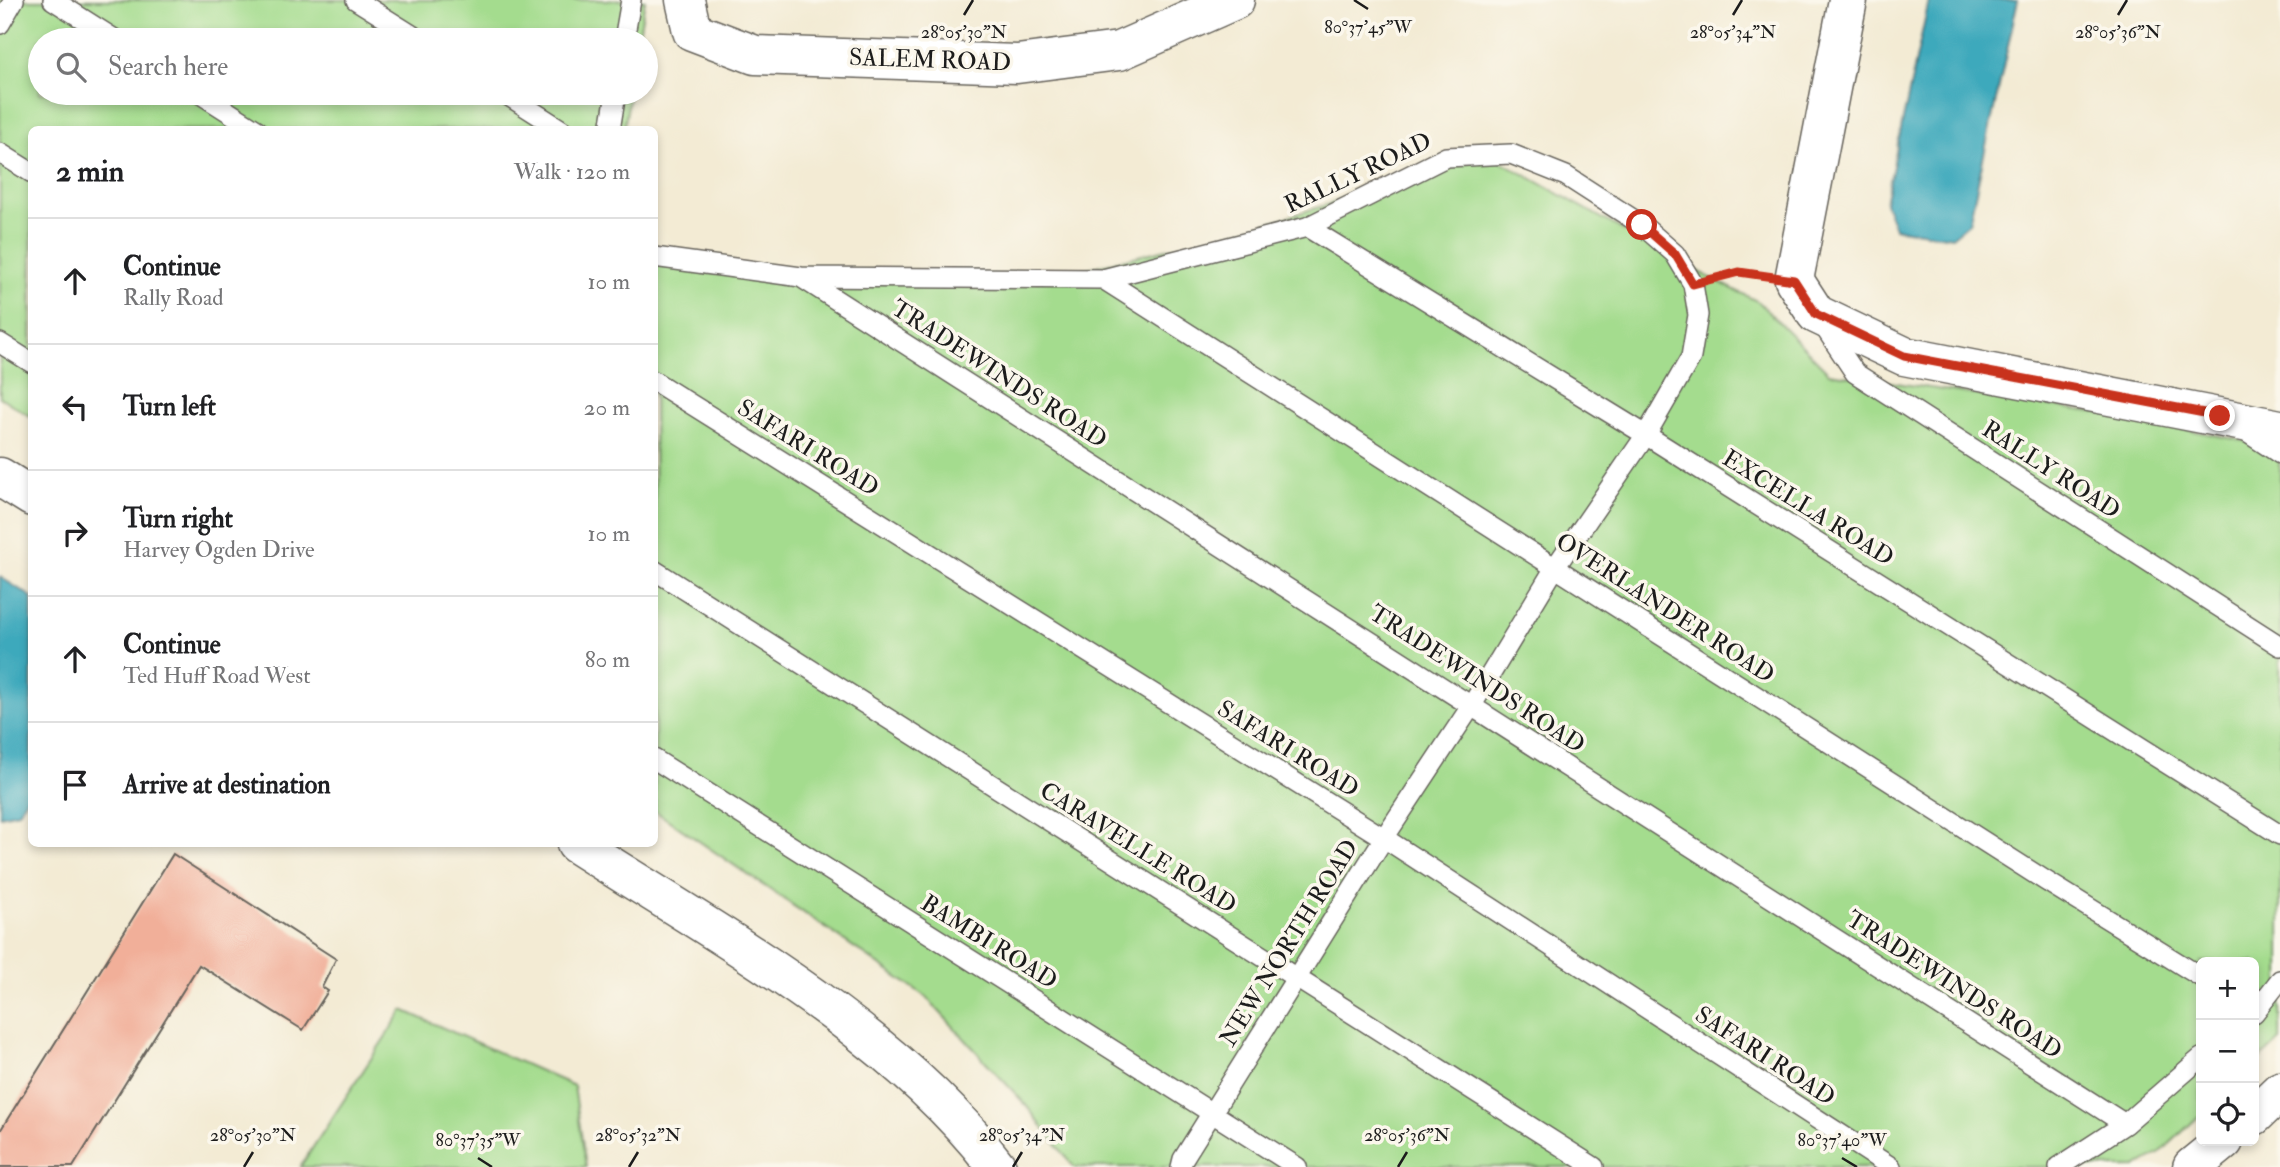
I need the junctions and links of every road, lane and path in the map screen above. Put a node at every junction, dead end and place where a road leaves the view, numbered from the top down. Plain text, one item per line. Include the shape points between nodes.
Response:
1 (14, 0) edge
2 (53, 0) edge
3 (356, 0) edge
4 (631, 0) edge
5 (685, 0) edge
6 (1235, 0) edge
7 (1848, 0) edge
8 (0, 24) edge
9 (97, 28) edge
10 (401, 28) edge
11 (626, 28) edge
12 (218, 105) edge
13 (523, 105) edge
14 (613, 105) edge
15 (251, 126) edge
16 (556, 126) edge
17 (611, 126) edge
18 (0, 153) edge
19 (28, 170) edge
20 (1307, 227) junction
21 (658, 258) edge
22 (801, 277) junction
23 (1103, 279) junction
24 (1794, 280) junction
25 (1693, 284) junction
26 (1816, 314) junction
27 (0, 343) edge
28 (1691, 357) joint
29 (28, 360) edge
30 (658, 384) edge
31 (2220, 416) junction
32 (2280, 429) edge
33 (1646, 435) junction
34 (2280, 454) edge
35 (0, 477) edge
36 (28, 494) edge
37 (1556, 566) junction
38 (658, 573) edge
39 (2280, 646) edge
40 (1472, 705) junction
41 (658, 762) edge
42 (2280, 835) edge
43 (1384, 838) junction
44 (581, 847) edge
45 (2196, 974) edge
46 (1298, 978) junction
47 (2280, 980) edge
48 (2259, 1005) edge
49 (2196, 1062) edge
50 (2280, 1091) edge
51 (2259, 1111) edge
52 (1211, 1112) junction
53 (2125, 1124) junction
54 (2218, 1146) edge
55 (997, 1167) edge
56 (1181, 1167) edge
57 (1297, 1167) edge
58 (1594, 1167) edge
59 (1891, 1167) edge
60 (2059, 1167) edge
61 (2192, 1167) edge

1 - 8 lane
2 - 9 lane
3 - 10 lane
4 - 11 lane
5 - 6 street, SALEM ROAD via 692,31 755,55 1017,64 1119,51
7 - 24 street
12 - 15 lane
13 - 16 lane
14 - 17 lane
18 - 19 lane
20 - 23 lane, RALLY ROAD
20 - 25 lane, RALLY ROAD via 1446,157 1511,154 1566,176 1642,225 1675,254
20 - 33 lane, EXCELLA ROAD
21 - 22 lane, RALLY ROAD
22 - 23 lane, RALLY ROAD
22 - 40 lane, TRADEWINDS ROAD
23 - 37 lane, OVERLANDER ROAD
24 - 25 path via 1739,272
24 - 26 street
25 - 28 lane, RALLY ROAD via 1698,315
26 - 31 street via 1904,356
26 - 39 lane, RALLY ROAD via 1855,373
27 - 29 lane
28 - 33 lane, NEW NORTH ROAD
30 - 43 lane, SAFARI ROAD
31 - 32 street
31 - 34 lane
33 - 37 lane, NEW NORTH ROAD
33 - 42 lane, EXCELLA ROAD
35 - 36 street
37 - 40 lane, NEW NORTH ROAD
37 - 45 lane, OVERLANDER ROAD
38 - 46 lane, CARAVELLE ROAD
40 - 43 lane, NEW NORTH ROAD
40 - 53 lane, TRADEWINDS ROAD
41 - 52 lane, BAMBI ROAD
43 - 46 lane, NEW NORTH ROAD
43 - 59 lane, SAFARI ROAD
44 - 55 street via 769,968 861,1034 931,1094
46 - 52 lane, NEW NORTH ROAD
46 - 58 lane, CARAVELLE ROAD
47 - 48 lane
49 - 53 lane
50 - 51 street
52 - 56 lane, NEW NORTH ROAD
52 - 57 lane, BAMBI ROAD
53 - 60 lane
54 - 61 street

